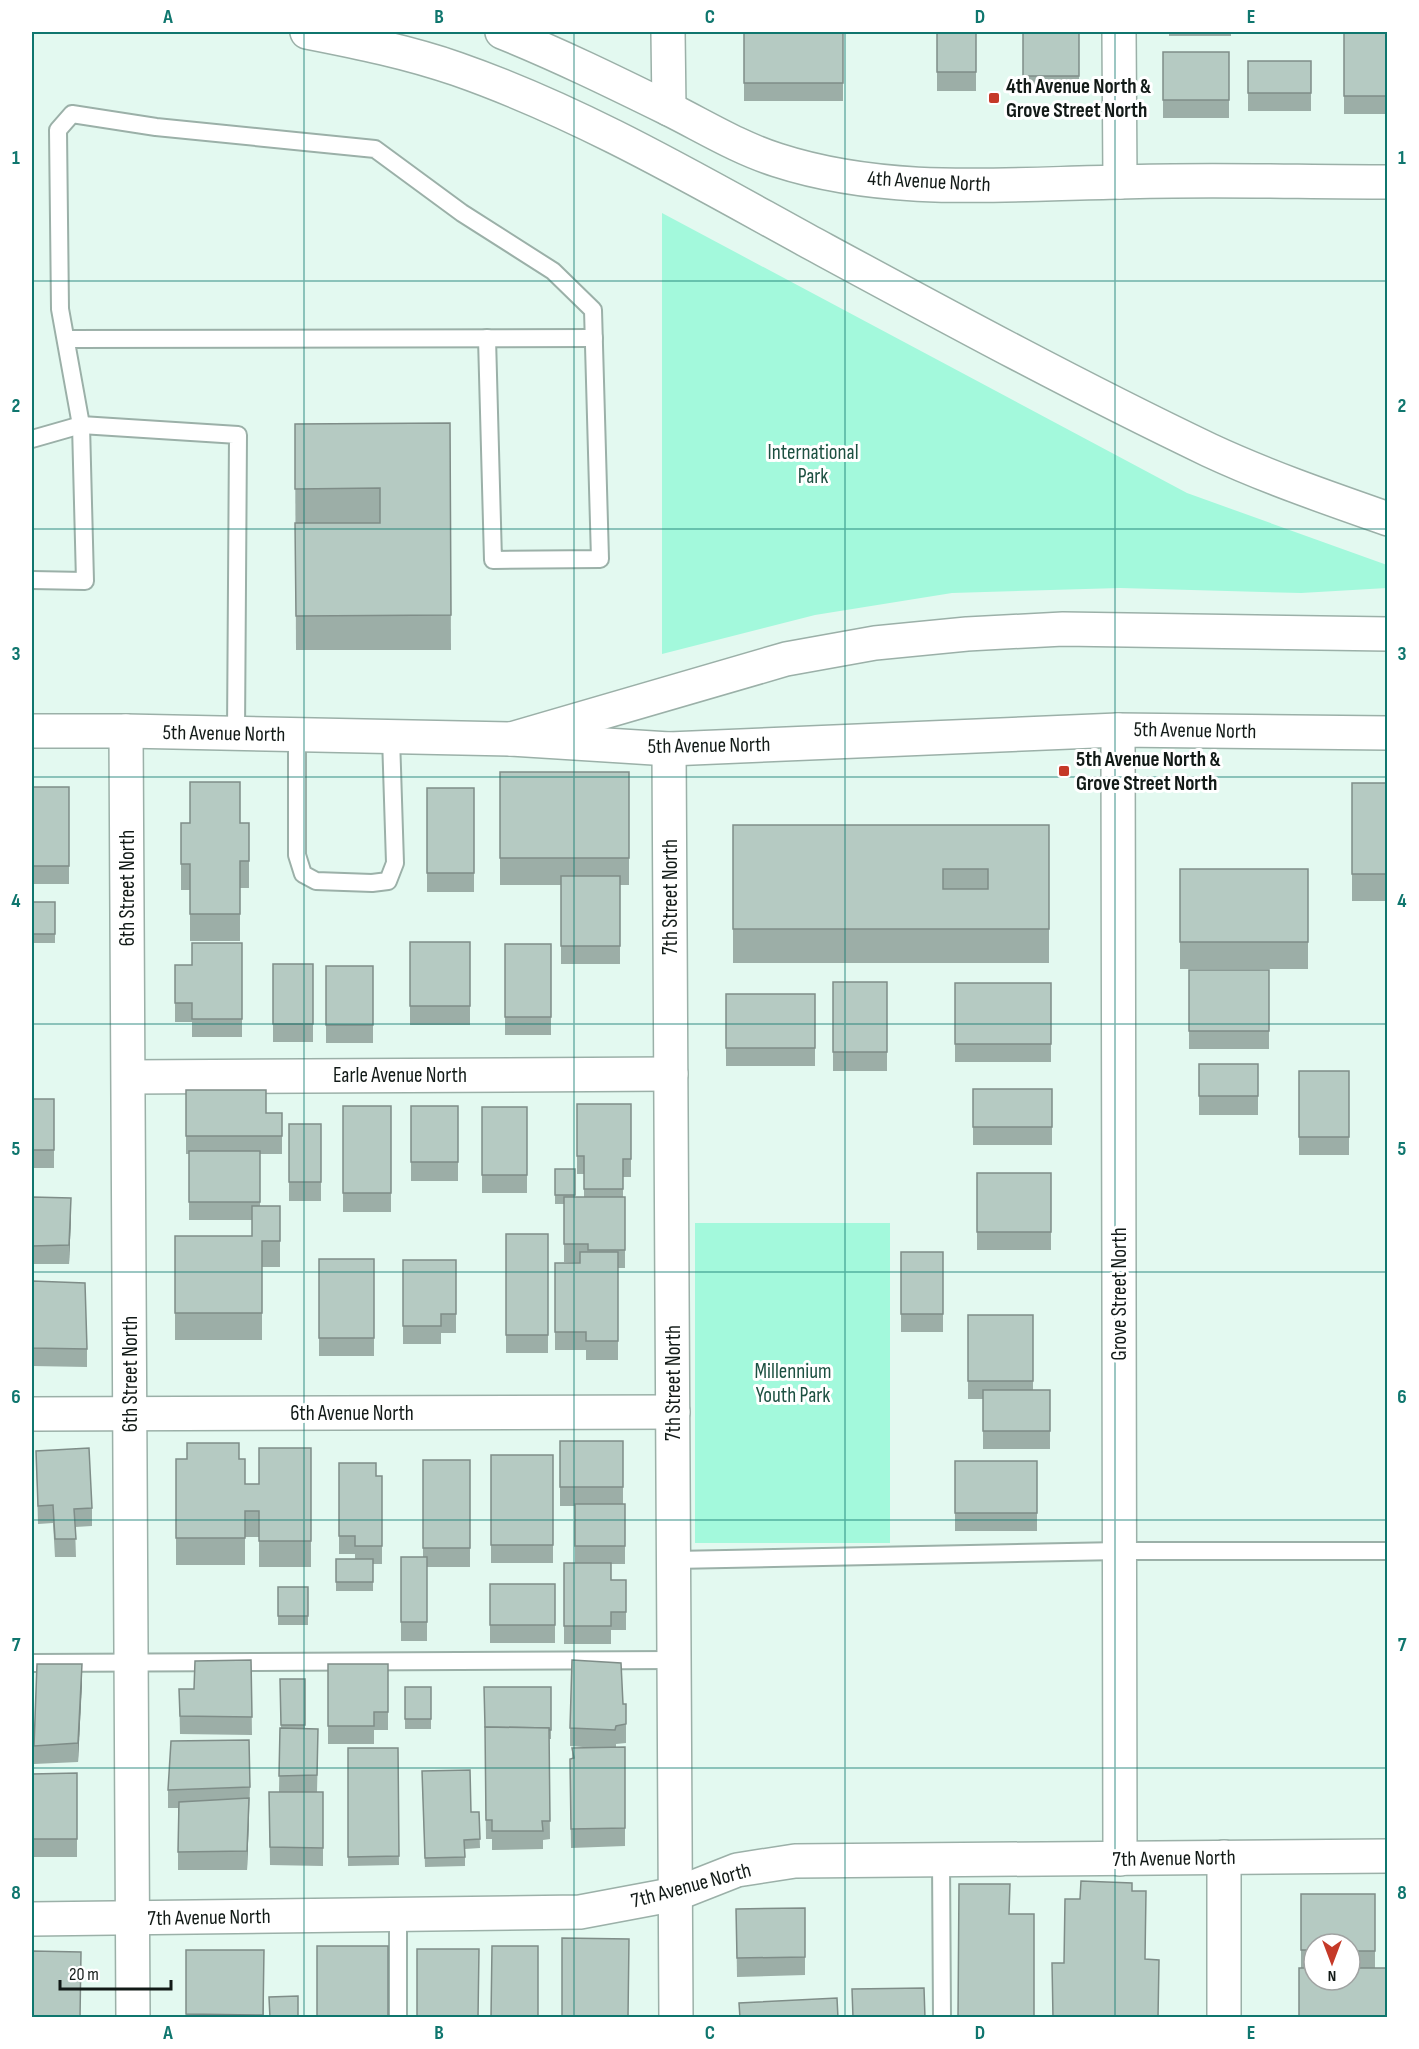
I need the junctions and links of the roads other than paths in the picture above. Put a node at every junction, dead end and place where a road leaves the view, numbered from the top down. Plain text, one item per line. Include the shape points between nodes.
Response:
1 (307, 32) edge
2 (668, 32) edge
3 (1119, 32) edge
4 (510, 33) edge
5 (669, 110) junction
6 (1120, 182) junction
7 (1388, 182) edge
8 (487, 338) junction
9 (594, 338) junction
10 (66, 339) junction
11 (81, 425) junction
12 (32, 439) edge
13 (1388, 519) edge
14 (32, 580) edge
15 (1388, 634) edge
16 (1118, 730) junction
17 (32, 731) edge
18 (126, 731) junction
19 (236, 733) junction
20 (1388, 733) edge
21 (297, 735) junction
22 (391, 737) junction
23 (511, 739) junction
24 (669, 748) junction
25 (671, 1074) junction
26 (129, 1077) junction
27 (673, 1412) junction
28 (32, 1414) edge
29 (130, 1414) junction
30 (1120, 1551) junction
31 (1388, 1551) edge
32 (674, 1560) junction
33 (675, 1659) junction
34 (131, 1662) junction
35 (32, 1663) edge
36 (1388, 1856) edge
37 (1224, 1857) junction
38 (1120, 1859) junction
39 (941, 1860) junction
40 (676, 1894) junction
41 (398, 1914) junction
42 (133, 1918) junction
43 (32, 1919) edge
44 (134, 2018) edge
45 (398, 2018) edge
46 (676, 2018) edge
47 (942, 2018) edge
48 (1224, 2018) edge

1 - 13 main road via 383,47 457,69 536,100 637,148 1027,358 1211,450
2 - 5 main road
3 - 6 main road
4 - 5 main road, 4th Avenue North
5 - 6 main road, 4th Avenue North via 776,160 826,172 935,186
6 - 7 main road, 4th Avenue North
8 - 9 lane
8 - 9 lane via 493,560 600,559
8 - 10 lane
9 - 10 lane via 593,310 553,271 462,213 375,149 156,127 72,114 58,130 60,309
10 - 11 lane
11 - 12 lane
11 - 14 lane via 85,580
11 - 19 lane via 238,435
15 - 23 main road via 1063,629 875,644 786,659
16 - 20 main road, 5th Avenue North
16 - 24 main road, 5th Avenue North
16 - 30 main road, Grove Street North
17 - 18 main road, 5th Avenue North
18 - 19 main road, 5th Avenue North
18 - 26 main road, 6th Street North
19 - 21 main road, 5th Avenue North
21 - 22 main road, 5th Avenue North
21 - 22 lane via 297,855 303,874 316,881 372,883 388,880 395,863
22 - 23 main road, 5th Avenue North
23 - 24 main road, 5th Avenue North
24 - 25 main road, 7th Street North
25 - 26 main road, Earle Avenue North
25 - 27 main road, 7th Street North
26 - 29 main road, 6th Street North
27 - 29 main road, 6th Avenue North
27 - 32 main road, 7th Street North
28 - 29 main road, 6th Avenue North
29 - 34 main road, 6th Street North
30 - 31 lane
30 - 32 lane
30 - 38 main road, Grove Street North
32 - 33 main road, 7th Street North
33 - 34 lane
33 - 40 main road, 7th Street North
34 - 35 lane
34 - 42 main road, 6th Street North
36 - 37 main road, 7th Avenue North
37 - 38 main road, 7th Avenue North
37 - 48 main road
38 - 39 main road, 7th Avenue North
39 - 40 main road, 7th Avenue North via 795,1861 737,1870
39 - 47 lane
40 - 41 main road, 7th Avenue North via 580,1912
40 - 46 main road, 7th Street North
41 - 42 main road, 7th Avenue North
41 - 45 lane
42 - 43 main road, 7th Avenue North
42 - 44 main road, 6th Street North

